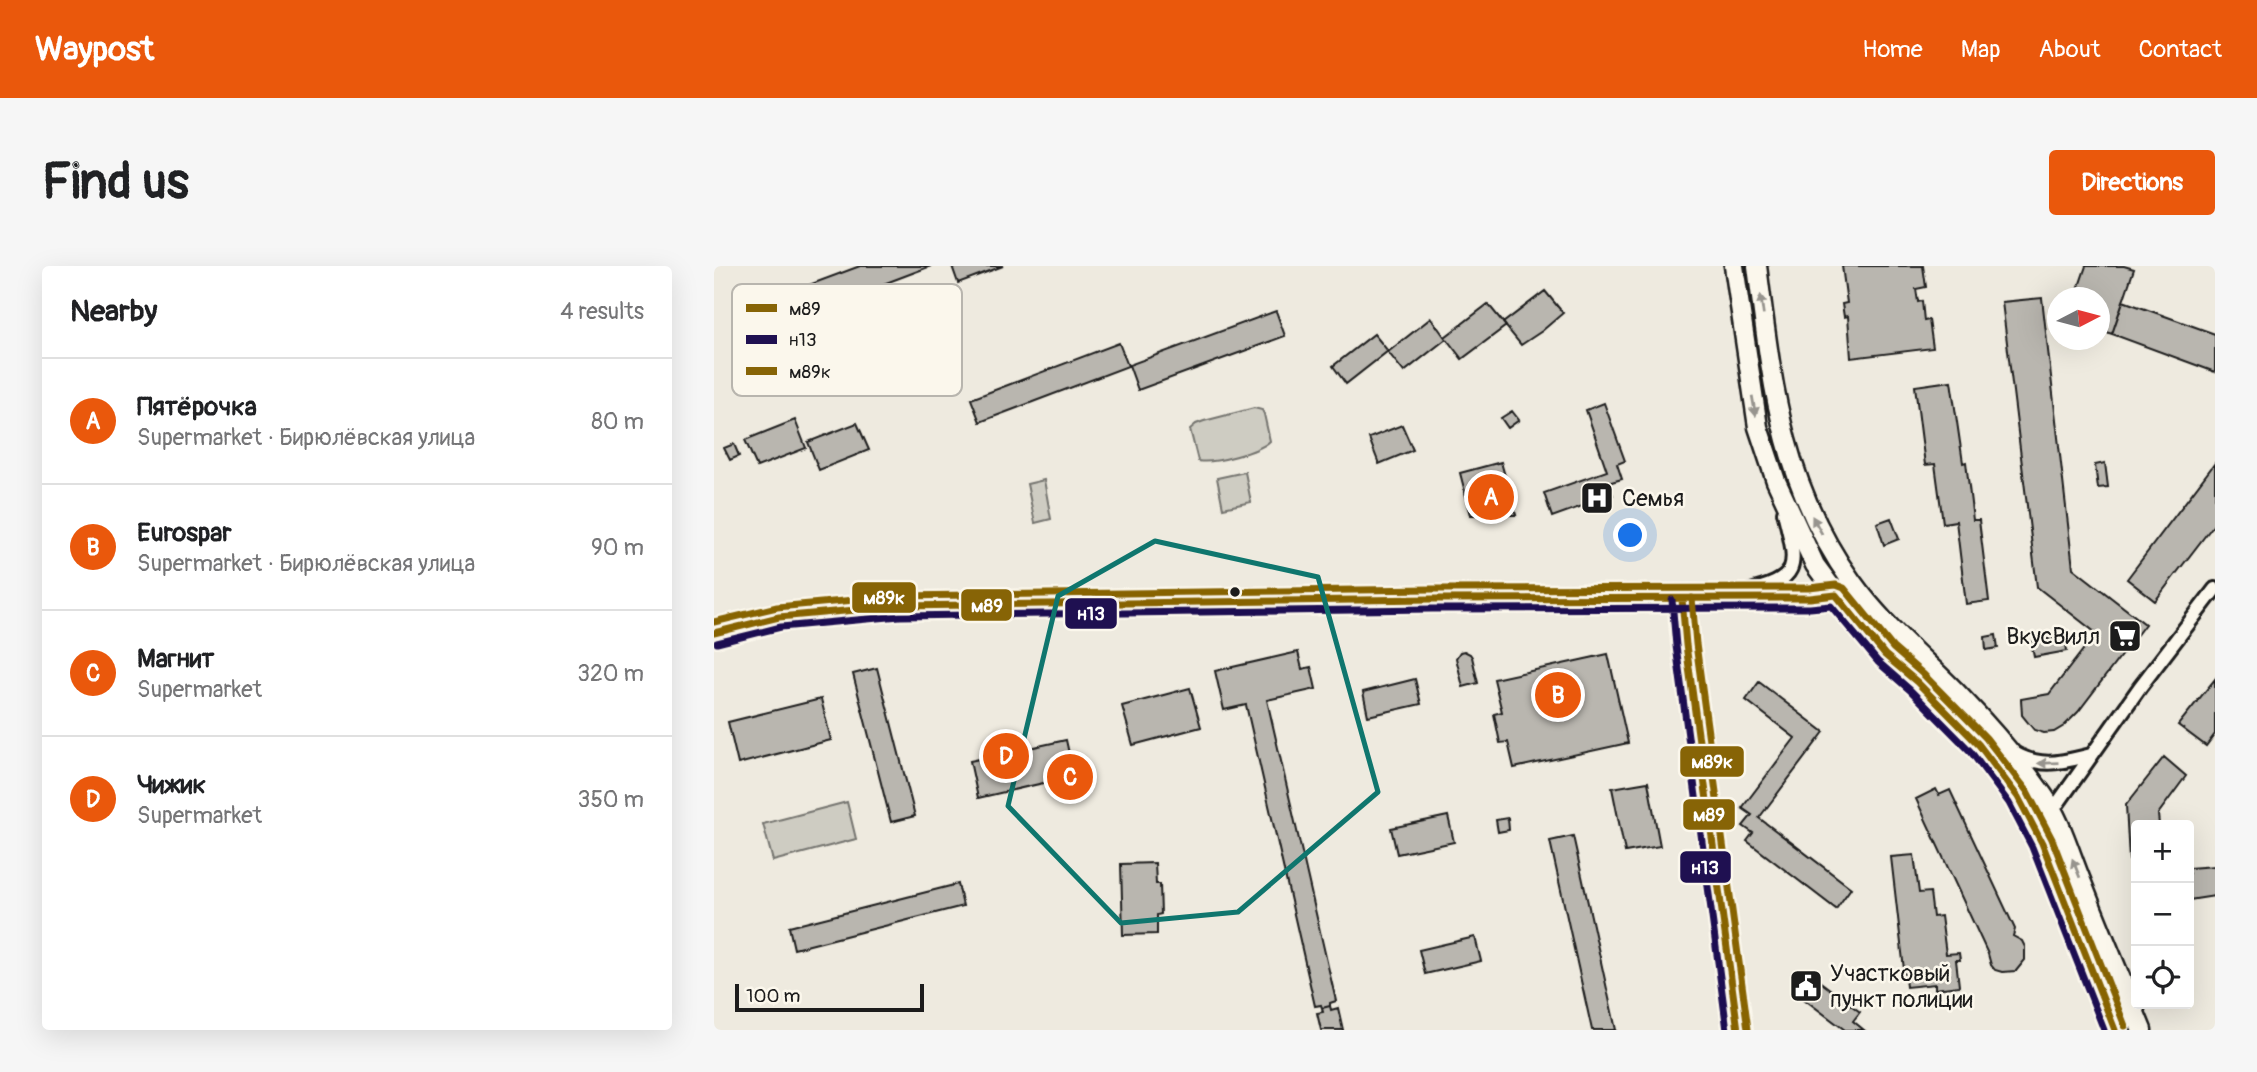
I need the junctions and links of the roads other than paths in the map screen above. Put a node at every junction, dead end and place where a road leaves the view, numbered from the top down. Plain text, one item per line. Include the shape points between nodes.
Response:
1 (1734, 266) edge
2 (1757, 266) edge
3 (1776, 481) junction
4 (1852, 583) junction
5 (2215, 589) edge
6 (1836, 595) junction
7 (1722, 598) junction
8 (1682, 599) junction
9 (714, 633) edge
10 (2008, 750) junction
11 (2091, 755) junction
12 (2050, 806) junction
13 (2028, 813) junction
14 (1738, 1030) edge
15 (2115, 1030) edge
16 (2142, 1030) edge

1 -> 3 main road via 1758,427
4 -> 2 main road via 1812,515 1793,467 1774,396
3 - 6 main road via 1815,565
3 - 7 street via 1793,548 1791,566 1777,583
4 - 6 main road
4 - 10 main road
5 - 11 street
6 - 7 main road
6 - 13 main road via 1885,655 1979,745
7 - 8 main road
8 - 9 main road via 899,606 779,617
8 - 14 main road
11 -> 10 street via 2037,764
10 - 12 main road
11 - 12 street via 2058,803
12 - 13 street
16 -> 12 main road
13 - 15 main road

